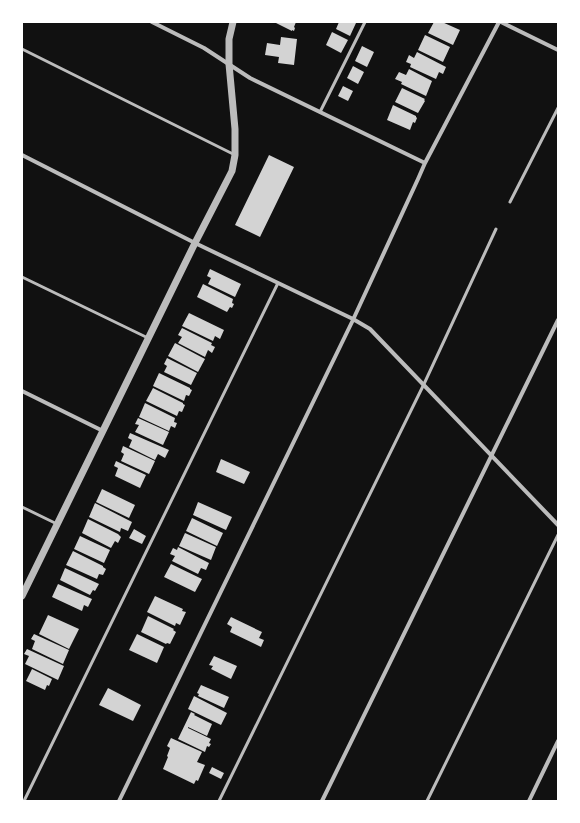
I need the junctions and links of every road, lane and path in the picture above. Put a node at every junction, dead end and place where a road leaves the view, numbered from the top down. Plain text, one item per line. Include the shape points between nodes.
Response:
1 (152, 22) edge
2 (233, 22) edge
3 (365, 22) edge
4 (500, 22) edge
5 (22, 49) edge
6 (558, 50) edge
7 (229, 64) junction
8 (558, 108) edge
9 (320, 112) junction
10 (235, 155) junction
11 (22, 156) edge
12 (425, 163) junction
13 (510, 202) dead end
14 (496, 229) dead end
15 (195, 243) junction
16 (22, 277) edge
17 (278, 283) junction
18 (353, 319) junction
19 (558, 320) edge
20 (148, 338) junction
21 (424, 384) junction
22 (22, 392) edge
23 (102, 431) junction
24 (491, 455) junction
25 (22, 507) edge
26 (57, 524) junction
27 (558, 525) edge
28 (558, 535) edge
29 (22, 596) edge
30 (558, 741) edge
31 (24, 801) edge
32 (119, 801) edge
33 (219, 801) edge
34 (322, 801) edge
35 (427, 801) edge
36 (529, 801) edge

1 - 7 street via 204,48
2 - 7 street via 229,39
3 - 9 lane
4 - 6 street
4 - 12 street
5 - 10 lane
7 - 9 street via 250,78
7 - 10 street
8 - 13 lane
9 - 12 street
10 - 15 street via 232,170
11 - 15 street
12 - 18 street
14 - 21 lane
15 - 17 street
15 - 20 street
16 - 20 lane
17 - 18 street
17 - 31 lane
18 - 21 street via 370,329
18 - 32 street
19 - 24 street
20 - 23 street
21 - 24 street
21 - 33 lane
22 - 23 street
23 - 26 street
24 - 27 street
24 - 34 street
25 - 26 lane
26 - 29 street
28 - 35 lane
30 - 36 street

